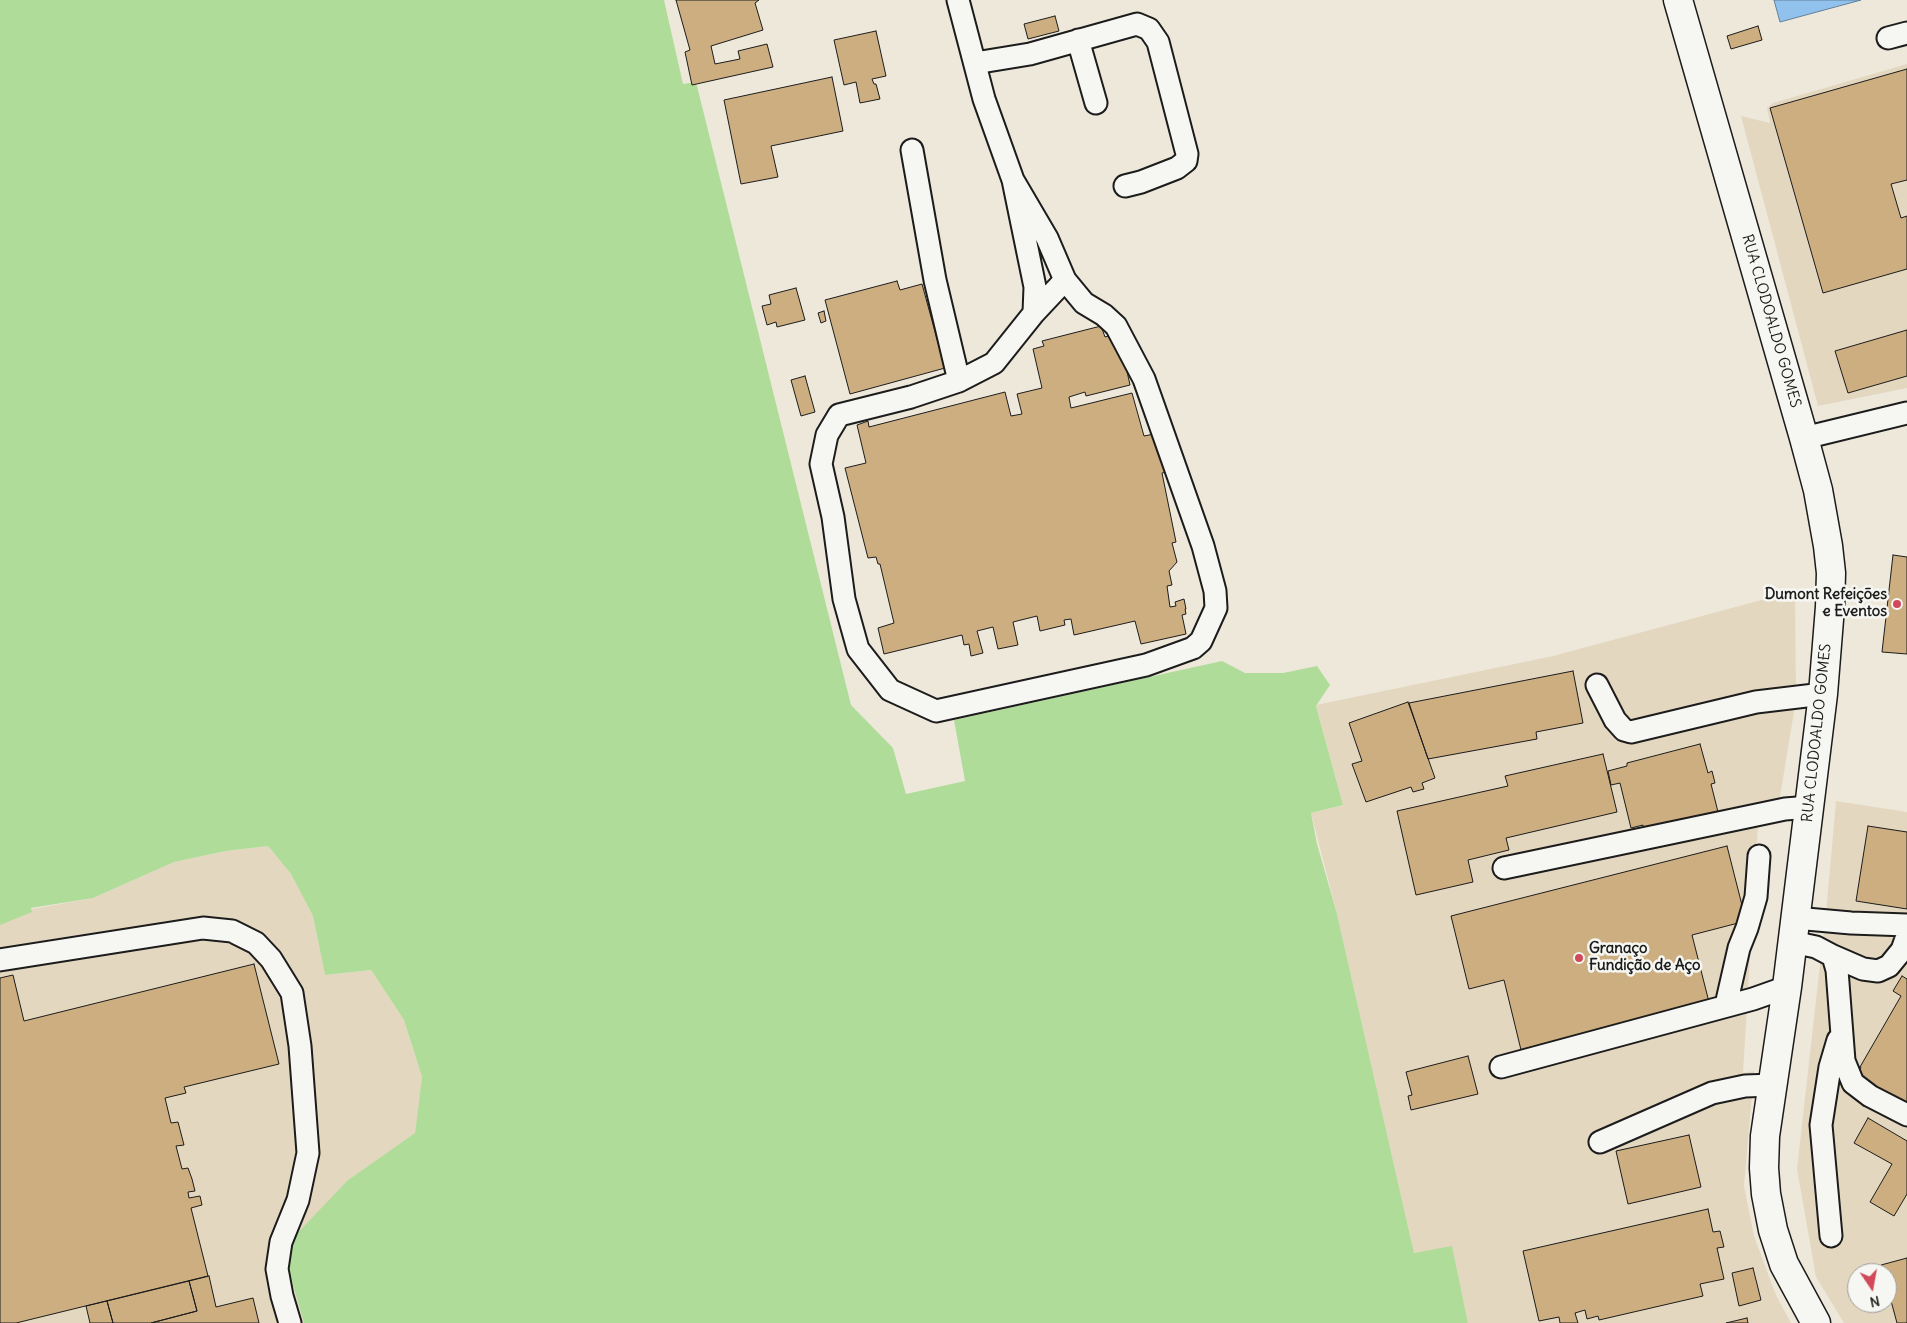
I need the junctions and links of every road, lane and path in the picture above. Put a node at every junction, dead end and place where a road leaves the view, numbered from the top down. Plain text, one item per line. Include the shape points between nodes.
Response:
1 (958, 0) edge
2 (1678, 0) edge
3 (1078, 40) junction
4 (974, 63) junction
5 (1096, 103) dead end
6 (912, 150) dead end
7 (1013, 180) junction
8 (1125, 186) dead end
9 (1065, 280) junction
10 (1034, 313) junction
11 (959, 381) junction
12 (1907, 412) edge
13 (1804, 438) junction
14 (1597, 685) dead end
15 (1823, 694) junction
16 (1810, 807) junction
17 (1759, 856) dead end
18 (1504, 868) dead end
19 (1907, 925) edge
20 (1793, 930) junction
21 (1907, 936) edge
22 (1833, 956) junction
23 (0, 960) edge
24 (1787, 987) junction
25 (1753, 999) junction
26 (1726, 1005) junction
27 (1782, 1020) junction
28 (1841, 1028) junction
29 (1501, 1067) dead end
30 (1773, 1085) junction
31 (1907, 1116) edge
32 (1600, 1142) dead end
33 (1831, 1236) dead end
34 (290, 1323) edge
35 (1816, 1323) edge

1 - 4 street
2 - 13 main road, RUA CLODOALDO GOMES
3 - 4 street via 1030,54
3 - 5 street
3 - 8 street via 1137,24 1149,29 1158,42 1187,154 1186,161 1177,168
4 - 7 street
6 - 11 street via 934,280
7 - 9 street via 1047,238
7 - 10 street via 1034,278
9 - 10 street
9 - 11 street via 1084,303 1116,326 1144,379 1215,592 1216,608 1201,640 1193,648 1146,665 936,711 890,690 858,649 844,599 833,517 821,464 827,435 839,415
10 - 11 street via 994,363
12 - 13 street
13 - 15 main road, RUA CLODOALDO GOMES via 1824,520 1831,573
14 - 15 street via 1615,720 1624,730 1631,732 1756,702
15 - 16 main road, RUA CLODOALDO GOMES
16 - 18 street
16 - 20 main road, RUA CLODOALDO GOMES
17 - 26 street via 1756,897
19 - 20 street via 1851,923
20 - 22 street
20 - 24 main road, RUA CLODOALDO GOMES
21 - 22 street via 1902,950 1889,966 1878,971 1863,969
22 - 28 street
23 - 34 street via 203,928 232,931 256,943 271,959 292,993 300,1046 308,1153 298,1200 281,1242 278,1269
24 - 25 street
24 - 27 main road, RUA CLODOALDO GOMES
25 - 26 street
25 - 27 street
26 - 29 street
27 - 30 main road, RUA CLODOALDO GOMES
28 - 31 street via 1844,1061 1853,1083
28 - 33 street via 1830,1067 1821,1125
30 - 32 street via 1712,1092
30 - 35 main road, RUA CLODOALDO GOMES via 1765,1136 1766,1194 1784,1264

